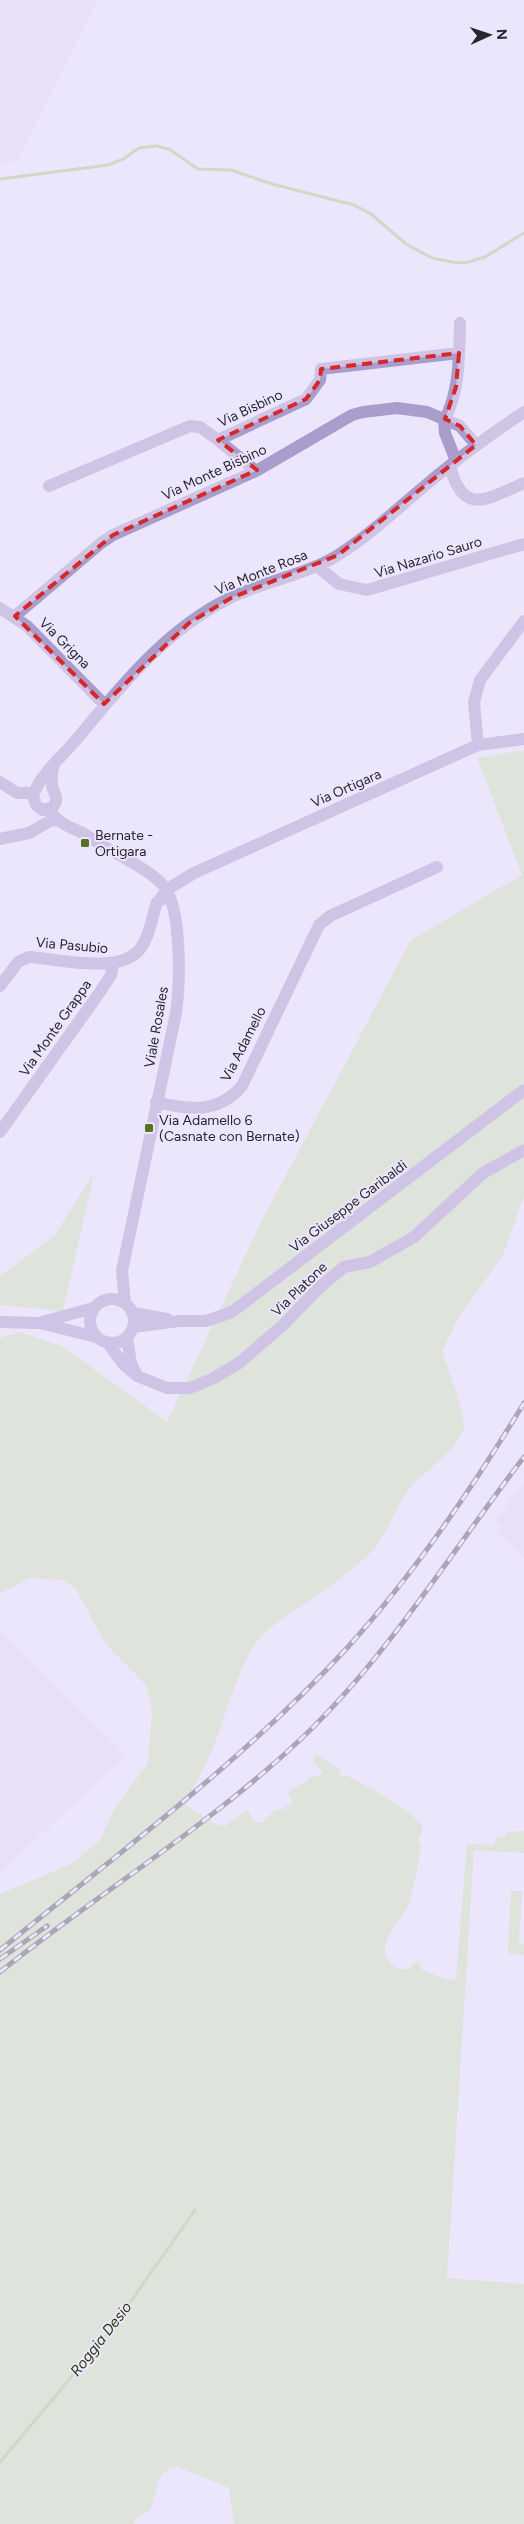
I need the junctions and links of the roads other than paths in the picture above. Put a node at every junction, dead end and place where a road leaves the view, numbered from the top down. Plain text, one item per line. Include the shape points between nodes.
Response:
1 (460, 323) dead end
2 (459, 353) junction
3 (524, 412) edge
4 (444, 420) junction
5 (218, 440) junction
6 (476, 445) junction
7 (453, 464) junction
8 (256, 471) junction
9 (524, 483) edge
10 (49, 486) dead end
11 (524, 544) edge
12 (317, 566) junction
13 (0, 608) edge
14 (15, 616) junction
15 (524, 621) edge
16 (104, 704) junction
17 (524, 739) edge
18 (478, 746) junction
19 (53, 767) junction
20 (0, 782) edge
21 (52, 788) junction
22 (36, 791) junction
23 (51, 813) junction
24 (75, 828) junction
25 (0, 839) edge
26 (437, 867) dead end
27 (164, 901) junction
28 (113, 964) junction
29 (0, 986) edge
30 (524, 1090) edge
31 (156, 1102) junction
32 (0, 1132) edge
33 (524, 1150) edge
34 (122, 1271) junction
35 (105, 1299) junction
36 (125, 1302) junction
37 (94, 1308) junction
38 (133, 1313) junction
39 (179, 1321) junction
40 (40, 1323) junction
41 (0, 1324) edge
42 (130, 1332) junction
43 (101, 1339) junction
44 (137, 1376) junction

1 - 2 street
2 - 4 street via 452,406
2 - 5 street, Via Bisbino via 321,369 320,380 306,399
3 - 6 street, Via Monte Rosa
4 - 6 street, Via Monte Bisbino via 460,426
4 - 7 street
4 - 8 street, Via Monte Bisbino via 412,409 363,412
5 - 8 street
5 - 10 street, Via Bisbino via 200,427 190,426
6 - 7 street, Via Monte Rosa
7 - 9 street via 455,485 462,495 473,500
7 - 12 street, Via Monte Rosa via 364,538
8 - 14 street, Via Monte Bisbino via 113,535
11 - 12 street, Via Nazario Sauro via 377,589 356,590 339,584
12 - 16 street, Via Monte Rosa via 270,581 207,610 159,648
13 - 14 street, Via Grigna
14 - 16 street, Via Grigna
15 - 18 street via 480,680 474,702
16 - 19 street, Via Monte Rosa
17 - 18 street, Via Ortigara
18 - 27 street, Via Ortigara via 184,879
19 - 21 street
19 - 22 street, Via Monte Rosa
20 - 22 street via 17,793
21 - 22 street via 46,786
21 - 23 street via 57,794
22 - 23 street via 36,805
23 - 24 street
23 - 24 street
23 - 25 street via 30,832
24 - 27 street via 154,877
26 - 31 street, Via Adamello via 330,916 319,925 242,1086 230,1098 205,1108 180,1108
27 - 28 street, Via Pasubio via 140,949 132,957
27 - 31 street, Viale Rosales via 178,945 179,992
28 - 29 street, Via Pasubio via 28,957 18,962
28 - 32 street, Via Monte Grappa via 111,975 100,992
30 - 39 street, Via Giuseppe Garibaldi via 232,1312 206,1321
31 - 34 street
33 - 44 street, Via Platone via 483,1174 414,1236 370,1262 344,1267 239,1363 212,1379 190,1388 167,1388
34 - 35 street
34 - 36 street
35 - 36 street via 116,1298
35 - 37 street
36 - 38 street
37 - 40 street
37 - 43 street via 89,1323
38 - 39 street, Via Giuseppe Garibaldi
38 - 42 street
39 - 42 street, Via Giuseppe Garibaldi
40 - 41 street
40 - 43 street
42 - 43 street via 120,1342
42 - 44 street via 131,1363
43 - 44 street

